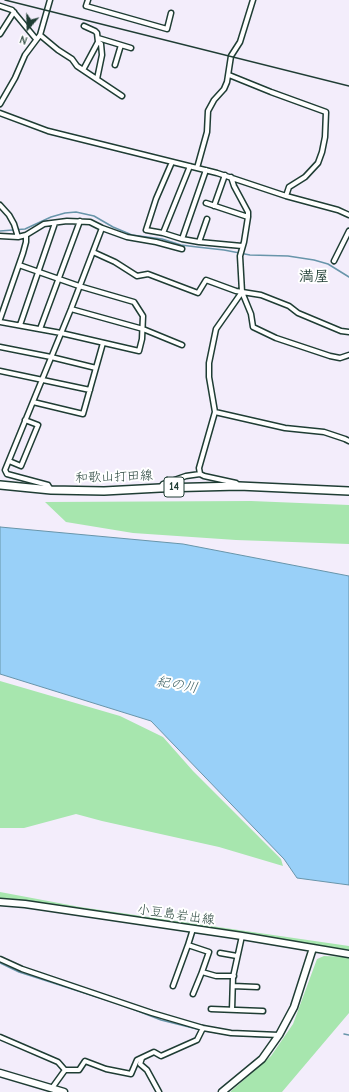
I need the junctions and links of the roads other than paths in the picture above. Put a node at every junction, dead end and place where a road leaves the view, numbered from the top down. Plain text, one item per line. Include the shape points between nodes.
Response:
1 (50, 0) edge
2 (88, 0) edge
3 (253, 0) edge
4 (0, 6) edge
5 (14, 12) junction
6 (172, 13) dead end
7 (84, 26) dead end
8 (0, 34) edge
9 (40, 35) junction
10 (36, 39) junction
11 (98, 40) junction
12 (120, 45) junction
13 (131, 48) dead end
14 (115, 65) dead end
15 (83, 70) junction
16 (229, 75) junction
17 (97, 79) junction
18 (122, 96) dead end
19 (0, 104) edge
20 (0, 113) edge
21 (172, 162) junction
22 (190, 166) junction
23 (197, 168) junction
24 (206, 170) junction
25 (225, 175) junction
26 (231, 177) junction
27 (286, 196) junction
28 (206, 203) dead end
29 (0, 205) edge
30 (214, 206) junction
31 (349, 215) edge
32 (248, 217) junction
33 (206, 219) dead end
34 (80, 221) junction
35 (55, 222) junction
36 (102, 228) junction
37 (349, 231) edge
38 (163, 233) junction
39 (26, 235) junction
40 (0, 236) edge
41 (18, 236) junction
42 (182, 239) junction
43 (199, 242) junction
44 (242, 248) junction
45 (182, 249) dead end
46 (93, 252) junction
47 (334, 261) dead end
48 (19, 264) junction
49 (38, 272) junction
50 (59, 279) junction
51 (79, 286) junction
52 (242, 292) junction
53 (71, 309) junction
54 (0, 319) edge
55 (0, 322) edge
56 (20, 326) junction
57 (40, 329) junction
58 (143, 329) junction
59 (349, 332) edge
60 (61, 333) junction
61 (103, 343) junction
62 (182, 345) dead end
63 (0, 347) edge
64 (349, 355) edge
65 (51, 357) junction
66 (96, 368) junction
67 (0, 371) edge
68 (42, 379) junction
69 (90, 390) junction
70 (33, 402) junction
71 (215, 412) junction
72 (26, 420) junction
73 (349, 441) edge
74 (9, 461) junction
75 (200, 474) junction
76 (0, 484) edge
77 (239, 486) junction
78 (160, 488) junction
79 (51, 490) junction
80 (349, 490) edge
81 (0, 902) edge
82 (193, 929) junction
83 (242, 936) junction
84 (188, 945) junction
85 (313, 948) junction
86 (220, 953) dead end
87 (349, 954) edge
88 (237, 956) junction
89 (0, 959) edge
90 (202, 972) junction
91 (234, 976) junction
92 (173, 986) dead end
93 (233, 986) junction
94 (257, 987) dead end
95 (193, 994) dead end
96 (211, 1009) dead end
97 (232, 1010) junction
98 (263, 1011) dead end
99 (203, 1028) junction
100 (279, 1036) junction
101 (0, 1037) edge
102 (142, 1058) junction
103 (65, 1070) junction
104 (0, 1073) edge
105 (52, 1088) junction
106 (64, 1092) edge
107 (159, 1092) edge
108 (222, 1092) edge

1 - 9 street
2 - 6 street via 86,6 167,28
3 - 16 street via 240,42 231,56
4 - 5 street
5 - 8 street
5 - 10 street
7 - 11 street via 97,33
9 - 10 street
9 - 15 street
10 - 19 street
11 - 12 street
11 - 15 street
11 - 17 street via 102,55
12 - 13 street
12 - 14 street
15 - 17 street
16 - 23 street via 224,89 208,110 207,132
16 - 27 street via 326,112 325,137 318,163 305,177 289,187
17 - 18 street
20 - 21 street via 48,131
21 - 22 street
21 - 38 street via 146,230
22 - 23 street
22 - 38 street
23 - 24 street
24 - 25 street
24 - 42 street
25 - 26 street
25 - 30 street
26 - 27 street
26 - 32 street
27 - 31 street
28 - 30 street
29 - 41 street via 14,224
30 - 32 street
32 - 44 street
33 - 43 street
34 - 35 street
34 - 36 street via 90,222
34 - 50 street
35 - 39 street via 44,224
35 - 49 street
36 - 45 street via 127,237
36 - 46 street
37 - 47 street
38 - 42 street
39 - 41 street
39 - 48 street
40 - 41 street
42 - 43 street
43 - 44 street
44 - 52 street
46 - 51 street
46 - 52 street via 137,276 148,274 198,293 206,280
48 - 49 street
48 - 54 street
49 - 50 street
49 - 56 street
50 - 51 street
50 - 57 street
51 - 53 street
51 - 58 street via 134,302 144,316
52 - 59 street via 261,295 289,306 298,313
52 - 64 street via 253,327 276,338 330,356 340,358
52 - 71 street via 216,329 209,363
53 - 58 street
53 - 60 street
55 - 56 street
56 - 57 street
57 - 60 street
58 - 61 street via 139,351
58 - 62 street
60 - 61 street
60 - 65 street
61 - 66 street
63 - 65 street
65 - 66 street
65 - 68 street
66 - 69 street
67 - 68 street
68 - 69 street
68 - 70 street
69 - 70 street via 83,414
70 - 72 street
71 - 73 street via 285,428 324,432
71 - 75 street via 199,468
72 - 74 street
72 - 74 street via 38,425 21,466
74 - 79 street via 5,470 7,474 48,485
75 - 77 street
75 - 78 street via 163,484
76 - 79 main road, 和歌山打田線 / 14
77 - 78 main road, 和歌山打田線 / 14
77 - 80 main road, 和歌山打田線 / 14
78 - 79 main road, 和歌山打田線 / 14
81 - 82 main road, 小豆島岩出線
82 - 83 main road, 小豆島岩出線
82 - 84 street
83 - 85 main road, 小豆島岩出線
83 - 88 street
84 - 90 street via 209,952
84 - 92 street
85 - 87 main road, 小豆島岩出線
85 - 100 main road via 294,1007
86 - 88 street
88 - 91 street
89 - 99 street via 22,969
90 - 91 street via 216,976
90 - 95 street
91 - 93 street
93 - 94 street
93 - 97 street
96 - 97 street
97 - 98 street
99 - 100 street via 231,1033
99 - 102 street via 198,1040 161,1056 154,1052
100 - 108 main road via 262,1059
101 - 103 street via 58,1062
102 - 103 street via 137,1060 131,1074 85,1061 79,1070
102 - 107 street via 140,1064 147,1070
103 - 105 street
104 - 105 main road
105 - 106 main road

